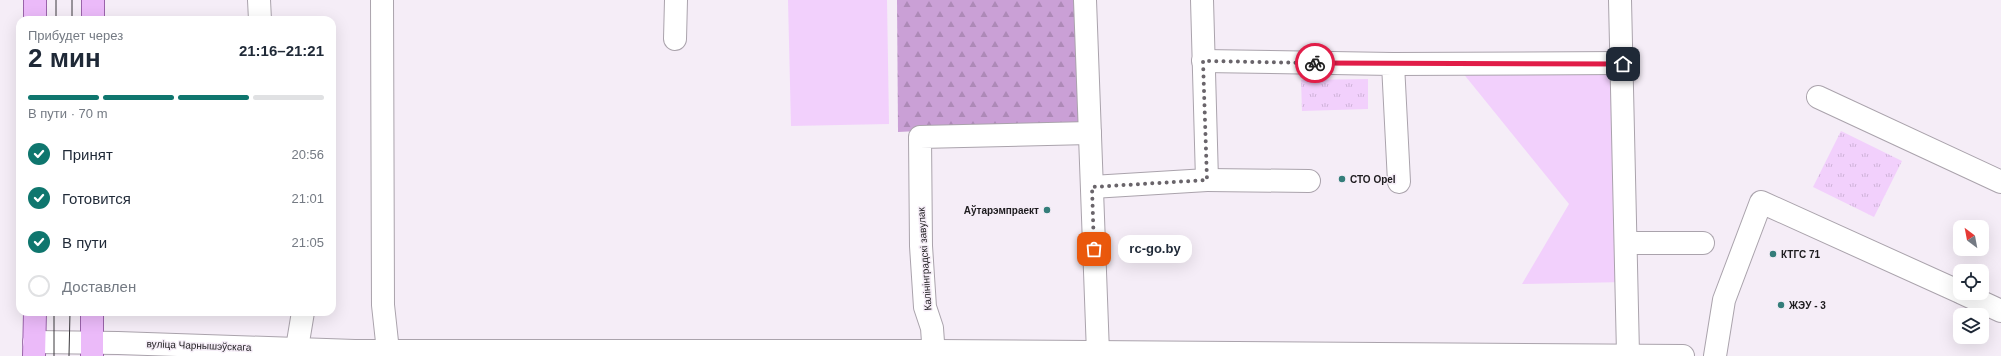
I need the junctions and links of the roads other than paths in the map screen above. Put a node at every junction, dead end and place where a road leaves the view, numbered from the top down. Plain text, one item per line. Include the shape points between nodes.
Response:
1 (35, 0) edge
2 (93, 0) edge
3 (258, 0) edge
4 (382, 0) edge
5 (676, 0) edge
6 (1085, 0) edge
7 (1202, 0) edge
8 (1620, 0) edge
9 (35, 16) edge
10 (93, 16) edge
11 (260, 16) edge
12 (675, 39) dead end
13 (1203, 61) junction
14 (1393, 64) junction
15 (1623, 64) junction
16 (1818, 97) dead end
17 (1090, 133) junction
18 (1207, 180) junction
19 (1309, 181) dead end
20 (1399, 182) dead end
21 (2001, 182) edge
22 (1092, 187) junction
23 (1626, 243) junction
24 (1703, 243) dead end
25 (1953, 288) edge
26 (1979, 300) edge
27 (2001, 310) edge
28 (34, 316) edge
29 (92, 316) edge
30 (302, 316) edge
31 (298, 348) junction
32 (34, 349) edge
33 (92, 350) edge
34 (388, 351) junction
35 (1098, 353) junction
36 (354, 354) edge
37 (934, 354) edge
38 (1174, 355) edge
39 (1244, 355) edge
40 (1615, 355) edge
41 (1683, 356) edge
42 (1715, 356) edge

1 - 9 main road
2 - 10 main road
3 - 11 street
4 - 34 street via 383,305
5 - 12 street
6 - 17 street
7 - 13 street
8 - 15 street
13 - 14 street
13 - 18 street
14 - 15 street
14 - 20 street
15 - 23 street
16 - 21 street
17 - 22 street
17 - 37 street, Калінінградскі завулак via 920,137 921,246 925,307 932,328
18 - 19 street
18 - 22 street
22 - 35 street
23 - 24 street
23 - 40 street
25 - 42 street via 1761,202 1724,300
26 - 27 street
28 - 32 main road
29 - 33 main road
30 - 31 street
31 - 33 street, вуліца Чарнышэўскага
31 - 36 street, вуліца Чарнышэўскага
32 - 33 street, вуліца Чарнышэўскага
34 - 36 street, вуліца Чарнышэўскага
34 - 37 street, вуліца Чарнышэўскага
35 - 37 street, вуліца Чарнышэўскага
35 - 38 street, вуліца Чарнышэўскага
38 - 39 street, вуліца Чарнышэўскага
39 - 40 street, вуліца Чарнышэўскага
40 - 41 street, вуліца Чарнышэўскага

